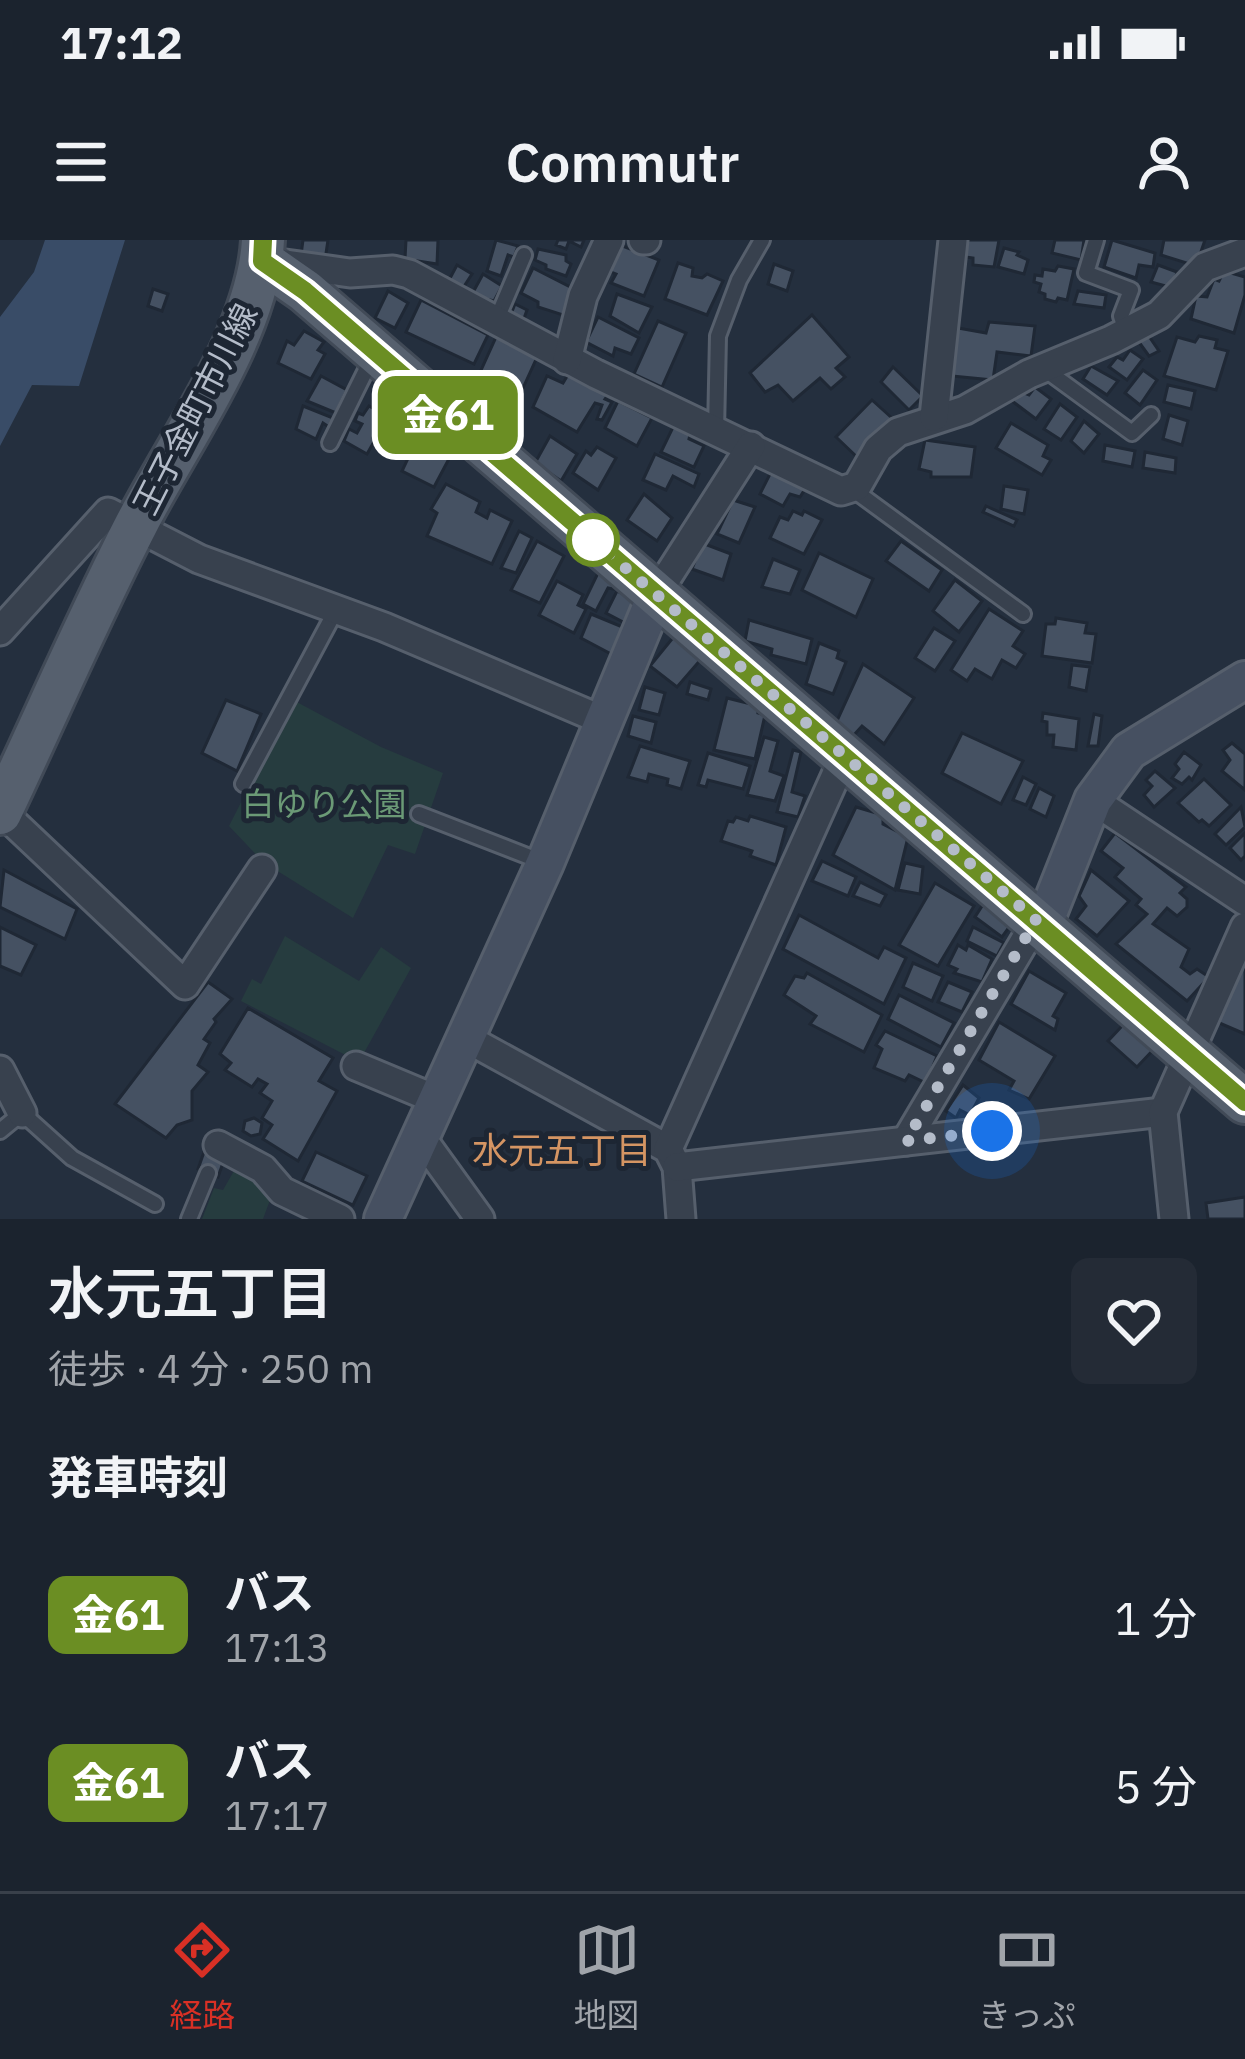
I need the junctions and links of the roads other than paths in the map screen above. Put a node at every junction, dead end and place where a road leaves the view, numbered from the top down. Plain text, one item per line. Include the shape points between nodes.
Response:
1 (609, 240) edge
2 (761, 240) edge
3 (953, 240) edge
4 (1096, 240) edge
5 (262, 250) edge
6 (1245, 252) edge
7 (524, 255) dead end
8 (496, 321) junction
9 (1126, 332) junction
10 (375, 352) junction
11 (567, 360) junction
12 (1043, 368) junction
13 (1151, 415) dead end
14 (934, 418) junction
15 (716, 430) junction
16 (330, 443) dead end
17 (751, 446) junction
18 (851, 488) junction
19 (136, 525) junction
20 (657, 593) junction
21 (336, 610) junction
22 (1022, 614) dead end
23 (0, 631) edge
24 (1245, 680) edge
25 (607, 722) junction
26 (844, 757) junction
27 (243, 784) dead end
28 (1094, 800) junction
29 (1, 812) edge
30 (419, 814) dead end
31 (545, 863) junction
32 (262, 869) dead end
33 (1245, 902) edge
34 (1040, 923) junction
35 (1245, 927) edge
36 (464, 1037) junction
37 (1189, 1054) junction
38 (356, 1066) dead end
39 (0, 1070) edge
40 (435, 1099) junction
41 (1245, 1102) edge
42 (1163, 1112) junction
43 (22, 1113) junction
44 (0, 1131) edge
45 (420, 1136) junction
46 (906, 1141) junction
47 (218, 1145) dead end
48 (673, 1158) junction
49 (208, 1173) dead end
50 (155, 1204) dead end
51 (189, 1219) edge
52 (340, 1219) edge
53 (383, 1219) edge
54 (481, 1219) edge
55 (682, 1219) edge
56 (1174, 1219) edge

1 - 11 street via 583,296
2 - 15 lane via 718,336
3 - 14 street
4 - 9 lane via 1086,273 1131,290 1121,316
5 - 8 street via 350,273 409,274
5 - 10 main road, 王子金町市川線
5 - 19 main road, 王子金町市川線 via 240,332
6 - 9 street via 1205,267 1159,315
7 - 8 lane
8 - 11 street
9 - 12 street
10 - 16 lane
10 - 20 main road, 王子金町市川線
11 - 15 street
12 - 13 lane via 1132,433
12 - 14 street via 993,398
14 - 18 street via 898,432
15 - 17 street
17 - 18 street via 841,491
17 - 20 street
18 - 22 lane
19 - 21 street via 199,559
19 - 23 street via 108,512
19 - 29 main road, 王子金町市川線
20 - 25 street
20 - 26 main road, 王子金町市川線
21 - 25 street
21 - 27 lane
24 - 28 street via 1129,751
25 - 31 street
26 - 34 main road, 王子金町市川線
26 - 48 street
28 - 33 street
28 - 34 street
29 - 32 street via 185,985
30 - 31 lane
31 - 36 street
34 - 37 main road, 王子金町市川線
34 - 46 street
35 - 37 street
36 - 40 street
36 - 48 street
37 - 41 main road, 王子金町市川線
37 - 42 street
38 - 40 street
39 - 43 street
40 - 45 street
42 - 46 street
42 - 56 street
43 - 44 lane
43 - 50 lane via 72,1158
45 - 53 street
45 - 54 street
46 - 48 street
47 - 52 street
48 - 55 street
49 - 51 lane

